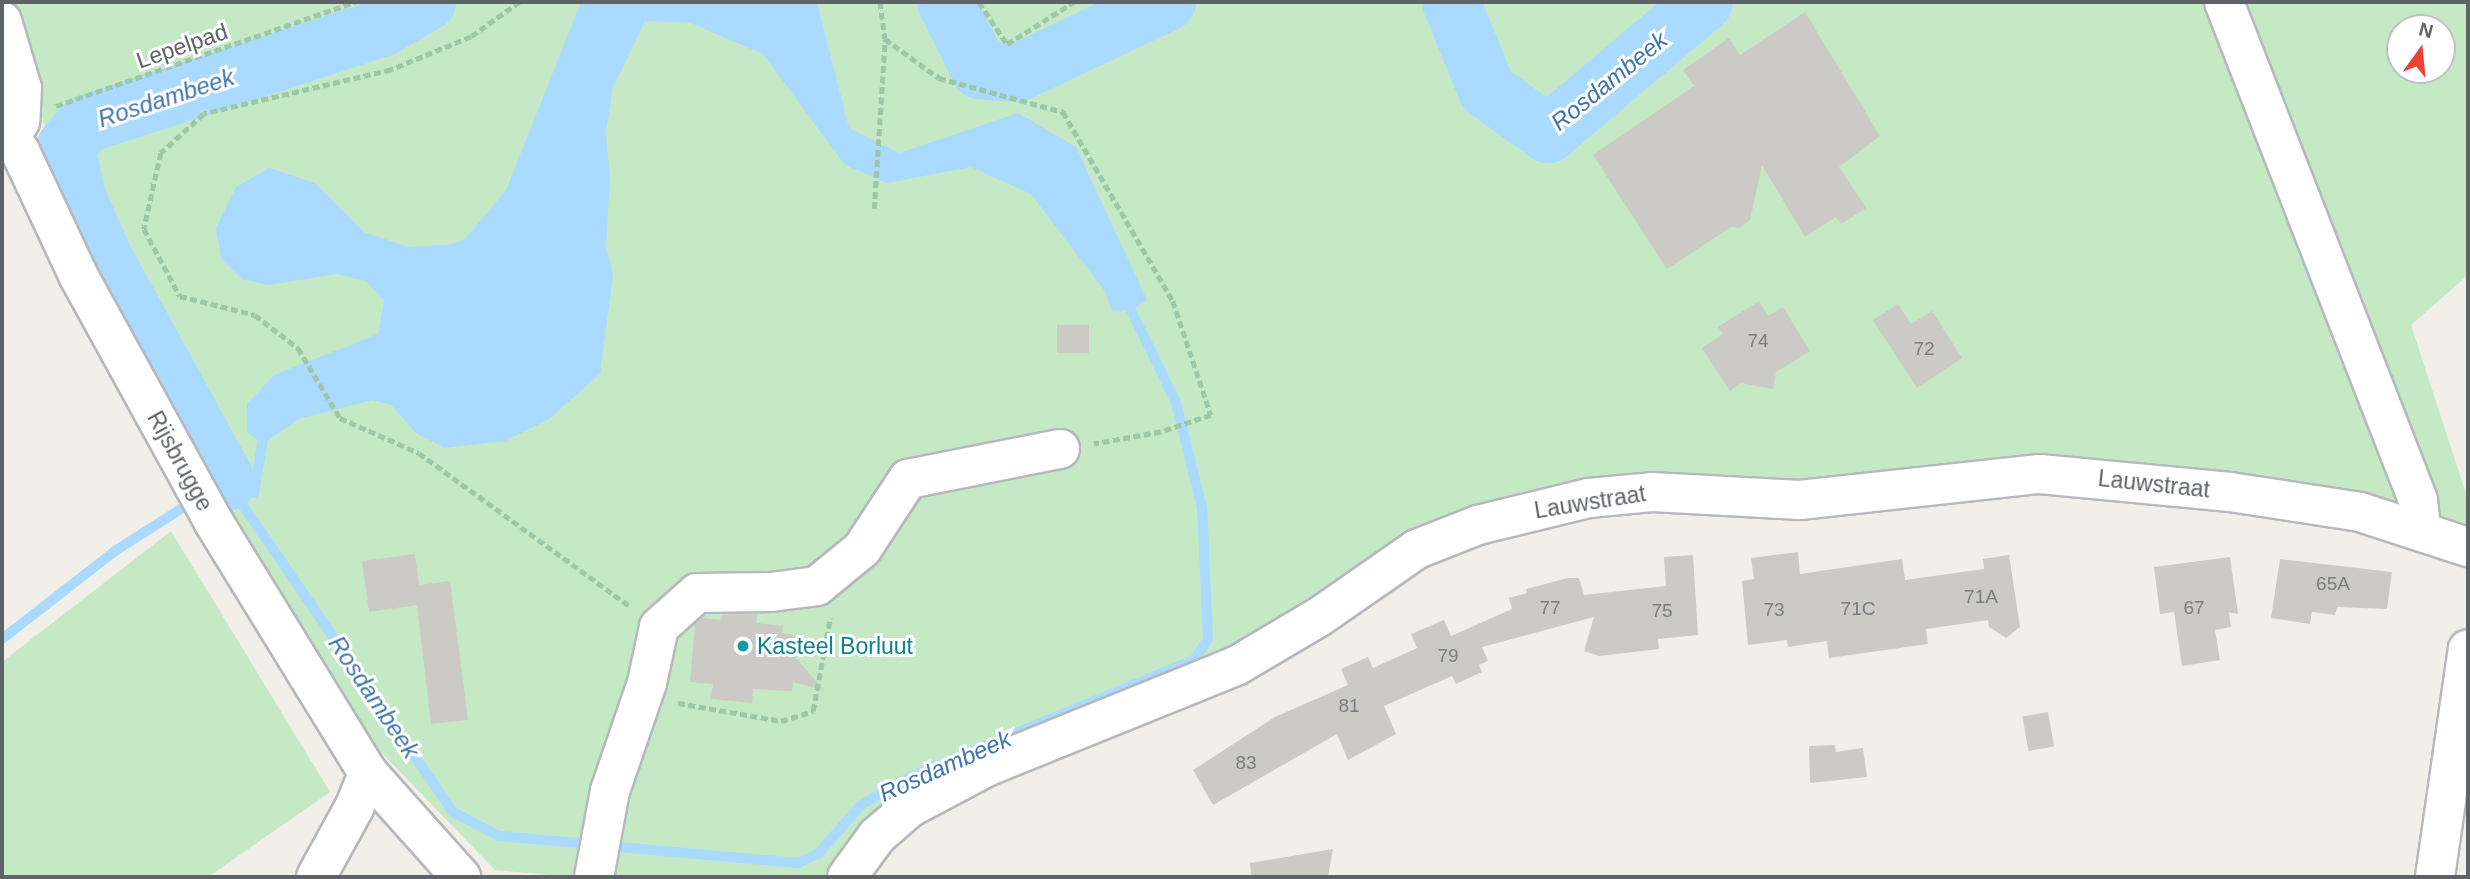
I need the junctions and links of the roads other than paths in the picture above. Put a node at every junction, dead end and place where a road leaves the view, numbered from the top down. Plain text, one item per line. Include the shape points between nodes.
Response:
1 (2224, 2) edge
2 (2, 21) edge
3 (10, 134) edge
4 (1060, 449) road end
5 (2421, 531) junction
6 (2468, 547) edge
7 (2468, 649) edge
8 (368, 773) junction
9 (316, 877) edge
10 (461, 877) edge
11 (594, 877) edge
12 (847, 877) edge
13 (2435, 877) edge

1 - 5 street via 2418,500
2 - 3 street via 22,88
3 - 8 street, Rijsbrugge via 78,275 213,521
4 - 11 street via 908,479 862,549 817,586 771,593 697,593 660,627 610,791
5 - 6 street, Lauwstraat
5 - 12 street, Lauwstraat via 2360,512 2243,494 2040,474 1800,500 1652,492 1575,501 1478,525 1417,549 1319,617 1236,666 986,767 909,808 877,836
7 - 13 street
8 - 9 street via 355,808
8 - 10 street, Rijsbrugge

